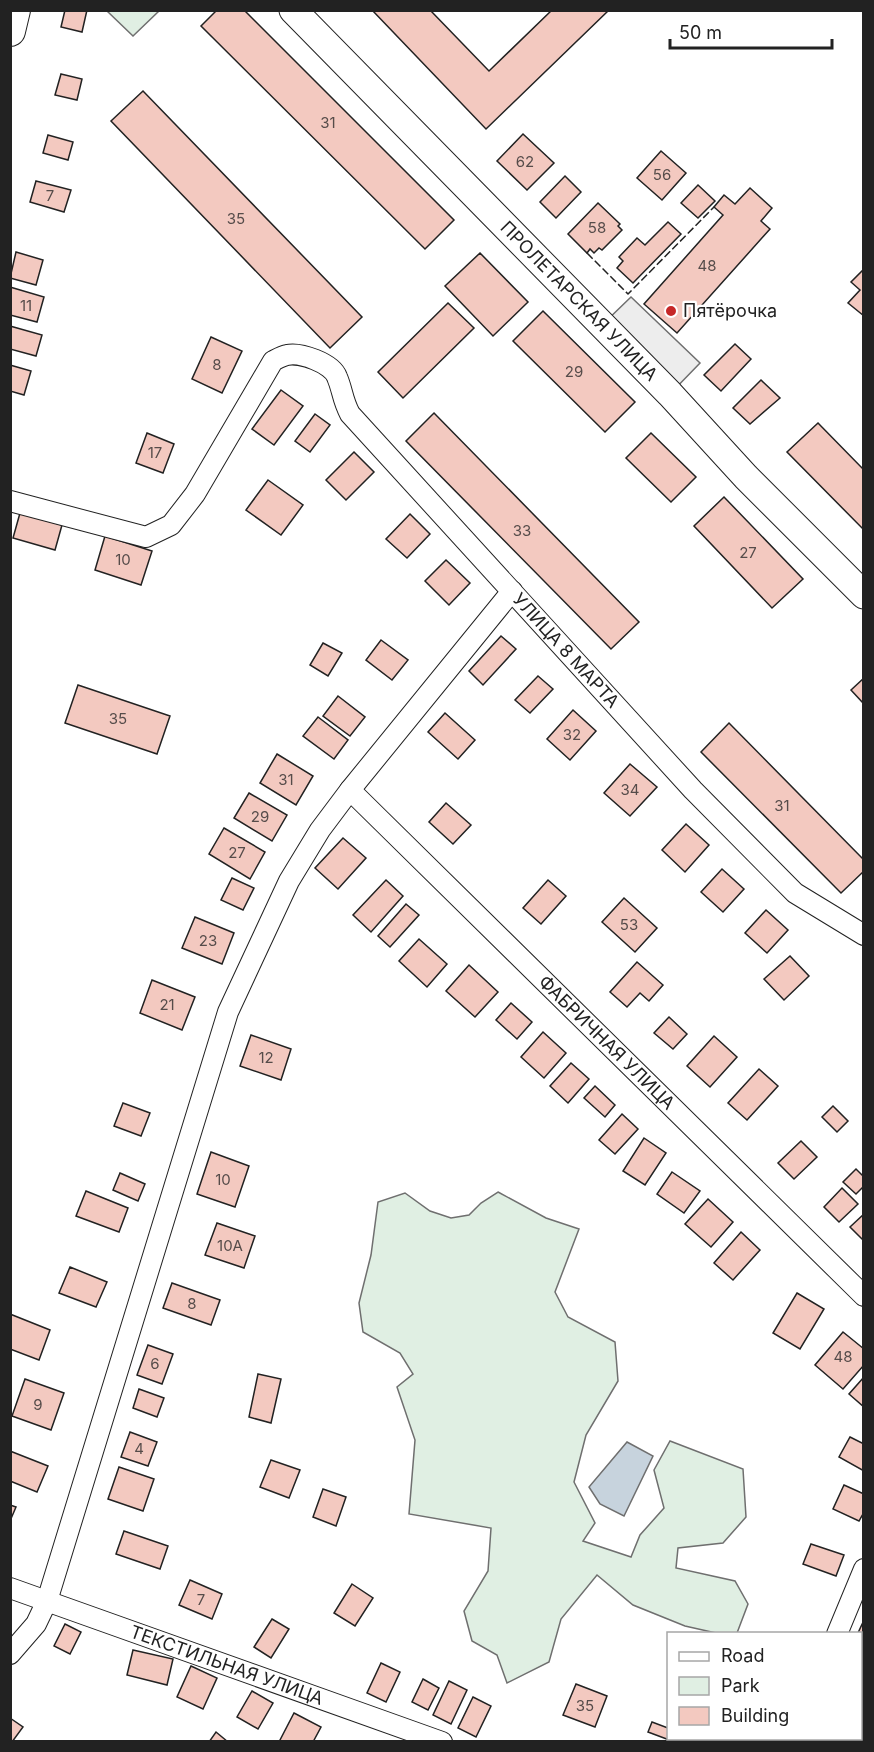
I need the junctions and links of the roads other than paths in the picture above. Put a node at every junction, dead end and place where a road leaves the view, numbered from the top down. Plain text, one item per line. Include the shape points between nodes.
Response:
1 (293, 10) edge
2 (10, 501) edge
3 (512, 591) junction
4 (864, 595) edge
5 (350, 790) junction
6 (864, 935) edge
7 (864, 1296) edge
8 (864, 1569) edge
9 (10, 1588) edge
10 (47, 1601) junction
11 (838, 1632) edge
12 (10, 1654) edge
13 (442, 1742) edge

1 - 4 street, ПРОЛЕТАРСКАЯ УЛИЦА
2 - 3 street, УЛИЦА 8 МАРТА via 146,537 171,525 195,494 273,361 289,354 319,360 332,368 350,414
3 - 5 street
3 - 6 street, УЛИЦА 8 МАРТА via 693,790 795,893
5 - 7 street, ФАБРИЧНАЯ УЛИЦА
5 - 10 street via 289,880 228,1012
8 - 11 street
9 - 10 street, ТЕКСТИЛЬНАЯ УЛИЦА
10 - 12 street via 36,1624
10 - 13 street, ТЕКСТИЛЬНАЯ УЛИЦА

